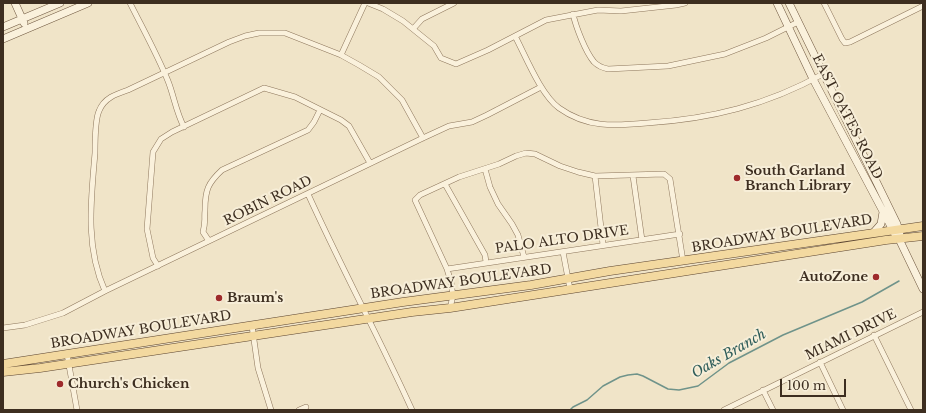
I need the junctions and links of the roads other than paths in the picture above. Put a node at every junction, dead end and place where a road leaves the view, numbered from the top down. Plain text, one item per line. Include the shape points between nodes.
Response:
1 (15, 3) edge
2 (60, 3) edge
3 (88, 3) edge
4 (130, 3) edge
5 (365, 3) edge
6 (368, 3) edge
7 (454, 3) edge
8 (685, 3) edge
9 (777, 3) edge
10 (789, 3) edge
11 (824, 3) edge
12 (923, 6) edge
13 (573, 14) junction
14 (23, 18) junction
15 (798, 22) junction
16 (3, 27) edge
17 (789, 27) junction
18 (27, 28) junction
19 (413, 29) junction
20 (515, 36) junction
21 (3, 39) edge
22 (341, 55) junction
23 (164, 72) junction
24 (823, 74) junction
25 (813, 79) junction
26 (541, 87) junction
27 (320, 110) junction
28 (184, 126) junction
29 (423, 138) junction
30 (862, 152) junction
31 (854, 155) junction
32 (370, 163) junction
33 (485, 169) junction
34 (596, 176) junction
35 (633, 176) junction
36 (445, 184) junction
37 (308, 194) junction
38 (883, 212) junction
39 (923, 226) edge
40 (896, 229) junction
41 (874, 232) junction
42 (680, 234) junction
43 (923, 236) edge
44 (899, 239) junction
45 (642, 240) junction
46 (209, 241) junction
47 (603, 245) junction
48 (563, 252) junction
49 (524, 257) junction
50 (683, 261) junction
51 (486, 262) junction
52 (158, 266) junction
53 (447, 269) junction
54 (569, 278) junction
55 (570, 289) junction
56 (923, 289) edge
57 (104, 291) junction
58 (453, 296) junction
59 (364, 308) junction
60 (450, 308) junction
61 (923, 312) edge
62 (369, 319) junction
63 (252, 326) junction
64 (3, 328) edge
65 (874, 335) junction
66 (254, 336) junction
67 (132, 344) junction
68 (67, 354) junction
69 (133, 354) junction
70 (820, 362) junction
71 (3, 364) edge
72 (69, 364) junction
73 (3, 372) edge
74 (763, 390) junction
75 (306, 407) dead end
76 (77, 410) edge
77 (271, 410) edge
78 (299, 410) edge
79 (412, 410) edge
80 (724, 410) edge
81 (773, 410) edge
82 (843, 410) edge
83 (911, 410) edge

1 - 14 main road
2 - 14 main road
3 - 18 main road
4 - 23 street
5 - 22 street
6 - 19 street via 383,9
7 - 19 street via 422,19
8 - 13 street
9 - 17 main road, EAST OATES ROAD
10 - 15 main road, EAST OATES ROAD
11 - 12 street via 845,43
13 - 17 street via 580,36 594,62 608,68 668,66 725,54
13 - 20 street via 546,20
14 - 16 main road
14 - 18 main road
15 - 17 street
15 - 24 main road, EAST OATES ROAD
17 - 25 main road, EAST OATES ROAD
18 - 21 main road
19 - 20 street via 434,46 442,58 456,64
20 - 26 street
22 - 23 street via 285,33 259,33 229,42
22 - 29 street via 379,77 402,100
23 - 28 street
23 - 57 street via 114,95 99,111 90,224 92,251
24 - 25 street
24 - 30 main road, EAST OATES ROAD
25 - 26 street via 766,100 724,113 679,121 629,125 601,125 574,118 558,107
25 - 31 main road, EAST OATES ROAD
26 - 29 street, ROBIN ROAD via 472,122 449,126
27 - 28 street via 289,95 264,88
27 - 32 street via 349,126
27 - 46 street via 308,130 222,170 212,180 207,189 204,211 206,222 203,232
28 - 52 street via 160,139 153,152 147,229 153,258
29 - 32 street, ROBIN ROAD
30 - 31 main road
30 - 40 main road, EAST OATES ROAD
31 - 38 main road, EAST OATES ROAD
32 - 37 street, ROBIN ROAD
33 - 34 street via 526,153
33 - 36 street
33 - 49 street via 498,204 518,235
34 - 35 street
34 - 47 street
35 - 42 street via 664,174 670,179
35 - 45 street
36 - 51 street
36 - 53 street via 420,195 415,200
37 - 46 street, ROBIN ROAD
37 - 59 street
38 - 40 main road, EAST OATES ROAD
38 - 41 main road via 881,224
39 - 40 main road, BROADWAY BOULEVARD
40 - 41 main road, BROADWAY BOULEVARD
40 - 44 main road, EAST OATES ROAD
41 - 50 main road, BROADWAY BOULEVARD
42 - 45 street, PALO ALTO DRIVE
42 - 50 street
43 - 44 main road, BROADWAY BOULEVARD
44 - 55 main road, BROADWAY BOULEVARD
44 - 56 main road, EAST OATES ROAD
45 - 47 street, PALO ALTO DRIVE
46 - 52 street, ROBIN ROAD
47 - 48 street, PALO ALTO DRIVE
48 - 49 street, PALO ALTO DRIVE
48 - 54 street
49 - 51 street, PALO ALTO DRIVE
50 - 54 main road, BROADWAY BOULEVARD
51 - 53 street, PALO ALTO DRIVE
52 - 57 street, ROBIN ROAD
53 - 58 street
54 - 55 street
54 - 58 main road, BROADWAY BOULEVARD
55 - 60 main road, BROADWAY BOULEVARD
57 - 64 street, ROBIN ROAD via 63,313 25,325
58 - 59 main road, BROADWAY BOULEVARD
58 - 60 street
59 - 62 street
59 - 63 main road, BROADWAY BOULEVARD
60 - 62 main road, BROADWAY BOULEVARD
61 - 65 street, MIAMI DRIVE
62 - 66 main road, BROADWAY BOULEVARD
62 - 79 street
63 - 66 street
63 - 67 main road, BROADWAY BOULEVARD
65 - 70 street, MIAMI DRIVE
65 - 83 street
66 - 69 main road, BROADWAY BOULEVARD
66 - 77 street via 258,368
67 - 68 main road, BROADWAY BOULEVARD
67 - 69 main road
68 - 71 main road, BROADWAY BOULEVARD
68 - 72 street
69 - 72 main road, BROADWAY BOULEVARD
70 - 74 street, MIAMI DRIVE
70 - 82 street
72 - 73 main road, BROADWAY BOULEVARD
72 - 76 street
74 - 80 street, MIAMI DRIVE
74 - 81 street
75 - 78 street

